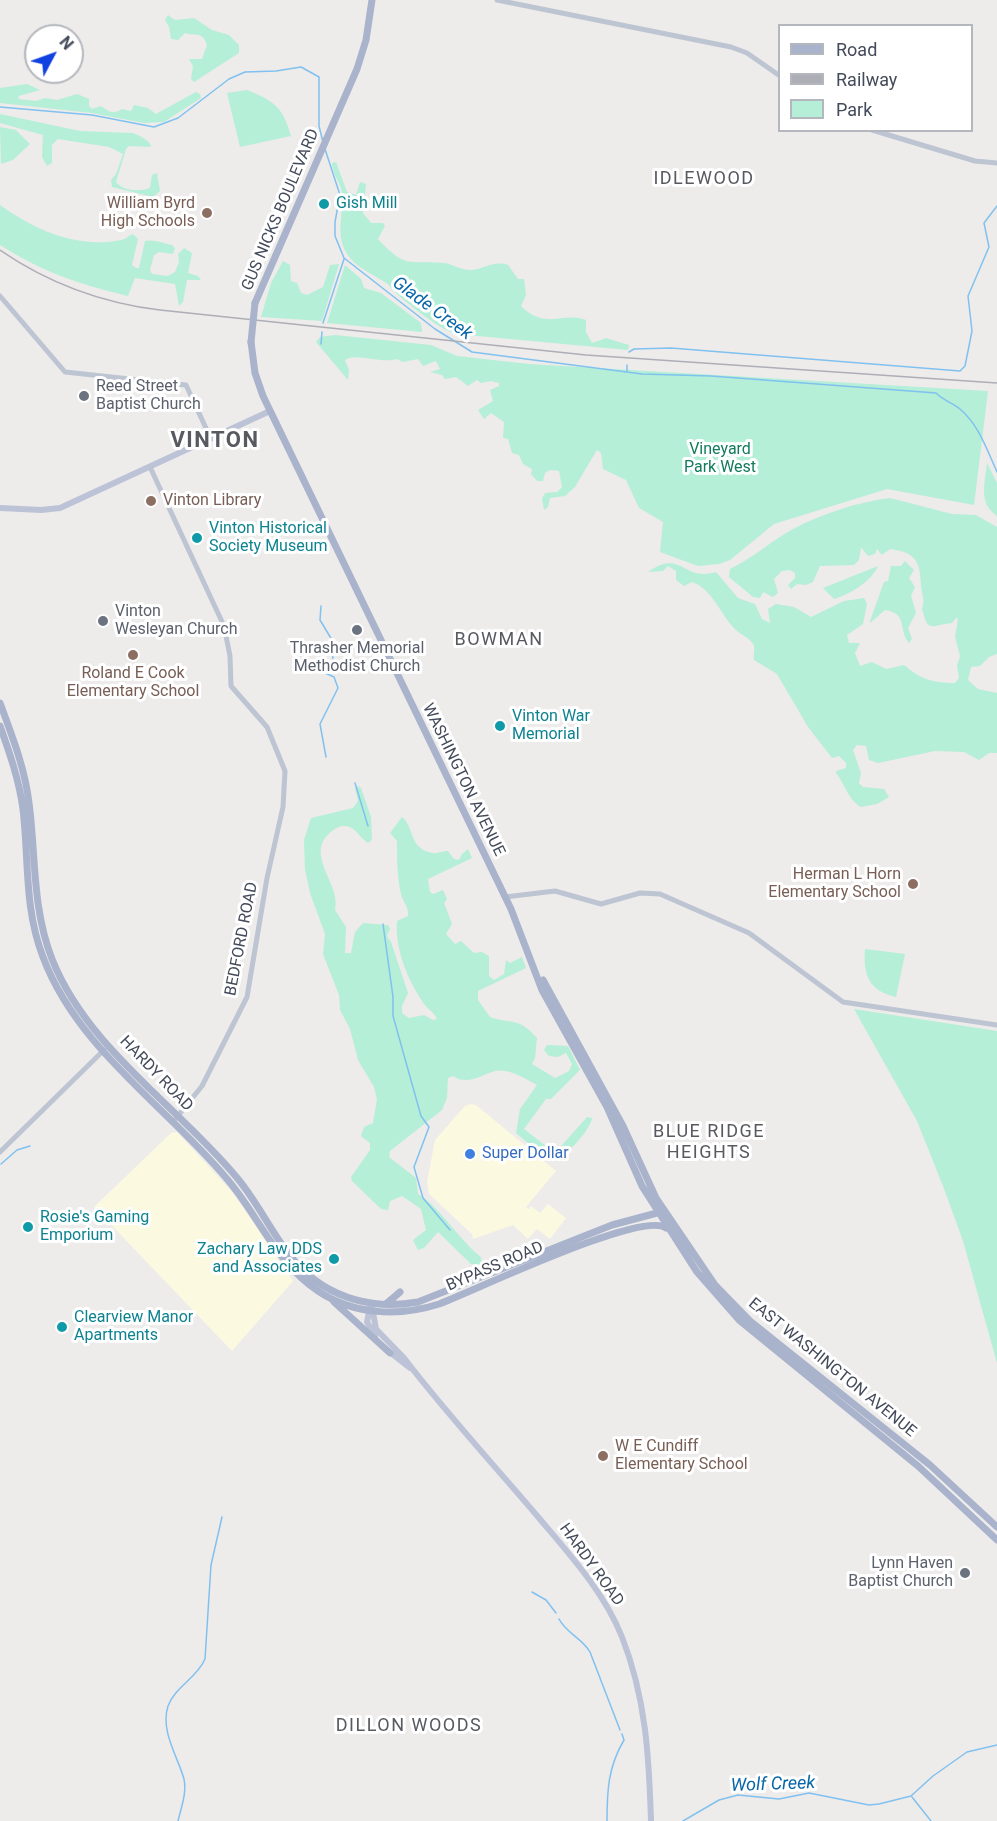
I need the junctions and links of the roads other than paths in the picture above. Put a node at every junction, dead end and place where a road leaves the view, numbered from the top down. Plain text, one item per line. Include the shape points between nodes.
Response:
1 (372, 0) edge
2 (497, 0) edge
3 (778, 75) edge
4 (879, 132) edge
5 (997, 164) edge
6 (0, 296) edge
7 (270, 411) junction
8 (211, 439) junction
9 (150, 467) junction
10 (0, 508) edge
11 (0, 703) edge
12 (0, 726) edge
13 (25, 799) junction
14 (505, 897) junction
15 (997, 1025) edge
16 (107, 1048) junction
17 (176, 1119) junction
18 (0, 1152) edge
19 (661, 1215) junction
20 (668, 1230) junction
21 (614, 1233) junction
22 (328, 1297) junction
23 (406, 1304) junction
24 (386, 1305) junction
25 (371, 1308) junction
26 (390, 1353) junction
27 (413, 1370) junction
28 (997, 1527) edge
29 (997, 1540) edge
30 (651, 1821) edge

1 - 7 main road, GUS NICKS BOULEVARD, bridge via 362,53 255,303 251,342 258,384
2 - 3 street via 731,47
4 - 5 street
6 - 8 street via 65,372 188,386
7 - 8 main road
7 - 14 main road, WASHINGTON AVENUE
8 - 9 main road
9 - 10 main road via 56,509
9 - 17 street, BEDFORD ROAD via 224,626 231,686 267,727 283,760 285,799 247,997 202,1086
11 - 13 main road via 23,769
12 - 13 main road
13 - 16 main road, HARDY ROAD via 34,887 47,946 76,1005
14 - 15 street via 555,891 602,904 640,893 660,894 749,933 843,1002
14 - 19 main road, WASHINGTON AVENUE via 536,967 623,1126
16 - 17 main road, HARDY ROAD
16 - 18 street
17 - 22 main road, HARDY ROAD via 231,1184 292,1269
17 - 25 main road, HARDY ROAD via 240,1181 284,1248 307,1273
19 - 20 main road, WASHINGTON AVENUE
19 - 21 main road
19 - 23 main road, BYPASS ROAD via 593,1232 441,1295
19 - 28 main road, EAST WASHINGTON AVENUE via 741,1312 930,1465
20 - 21 main road, BYPASS ROAD via 653,1224
20 - 29 main road, EAST WASHINGTON AVENUE via 716,1297 739,1320 918,1466
21 - 25 main road, BYPASS ROAD via 440,1304 404,1312
22 - 25 main road, BYPASS ROAD
22 - 26 main road, HARDY ROAD
23 - 24 main road, BYPASS ROAD
23 - 24 main road via 400,1292
24 - 25 main road, BYPASS ROAD
25 - 26 main road, HARDY ROAD via 369,1328
25 - 27 main road, HARDY ROAD via 379,1333
26 - 27 main road, HARDY ROAD
27 - 30 main road, HARDY ROAD via 582,1570 615,1621 641,1698 648,1743

